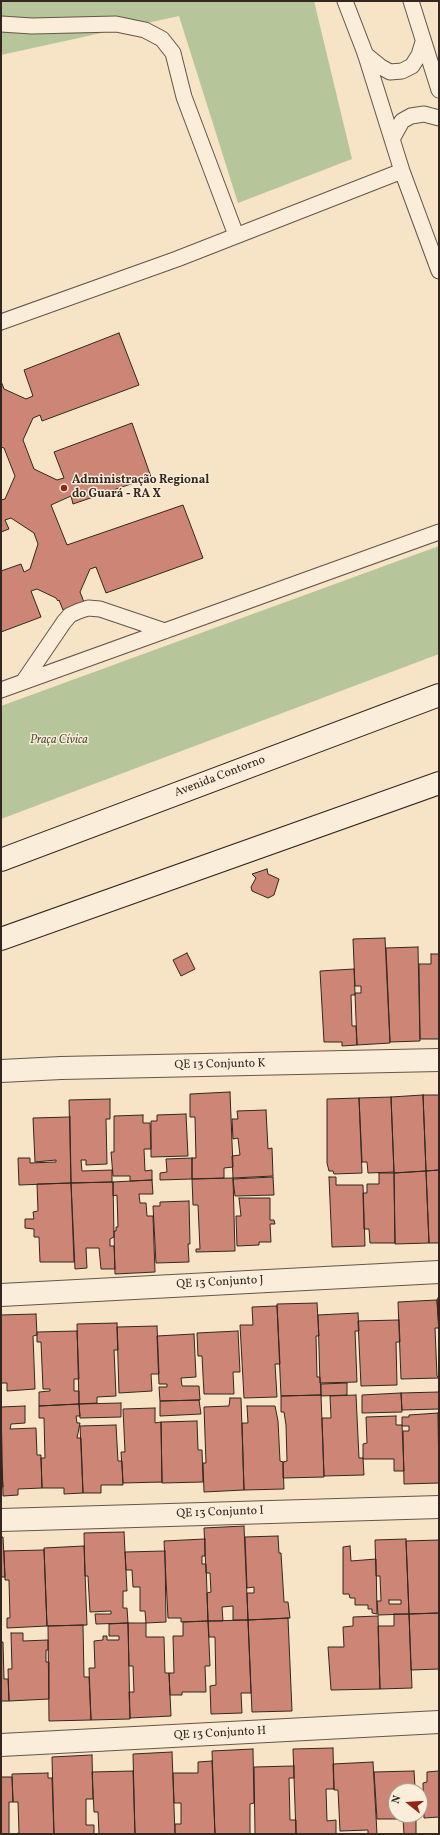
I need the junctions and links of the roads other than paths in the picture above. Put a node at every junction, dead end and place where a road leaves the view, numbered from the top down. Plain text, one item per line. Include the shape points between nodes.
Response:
1 (345, 1) edge
2 (411, 1) edge
3 (1, 24) edge
4 (423, 42) junction
5 (365, 53) junction
6 (439, 90) edge
7 (439, 118) edge
8 (392, 139) junction
9 (402, 171) junction
10 (236, 235) junction
11 (439, 271) edge
12 (1, 322) edge
13 (439, 532) edge
14 (164, 632) junction
15 (23, 682) junction
16 (1, 690) edge
17 (439, 694) edge
18 (439, 783) edge
19 (1, 860) edge
20 (1, 938) edge
21 (439, 1060) edge
22 (1, 1071) edge
23 (439, 1272) edge
24 (1, 1295) edge
25 (439, 1507) edge
26 (1, 1520) edge
27 (439, 1722) edge
28 (1, 1745) edge

1 - 5 lane
2 - 4 lane
3 - 10 lane via 116,24 145,30 162,39 173,53 184,97
4 - 5 lane via 412,66 402,71 390,72 381,68
4 - 6 lane
5 - 8 lane
7 - 8 lane via 424,114 411,116 402,121
8 - 9 lane
9 - 10 lane
9 - 11 lane
10 - 12 lane via 170,262
13 - 14 lane
14 - 15 lane
14 - 15 lane via 100,609 88,608 79,611 70,615 64,622
15 - 16 lane
17 - 19 street, Avenida Contorno
18 - 20 street
21 - 22 street, QE 13 Conjunto K
23 - 24 street, QE 13 Conjunto J
25 - 26 street, QE 13 Conjunto I
27 - 28 street, QE 13 Conjunto H

